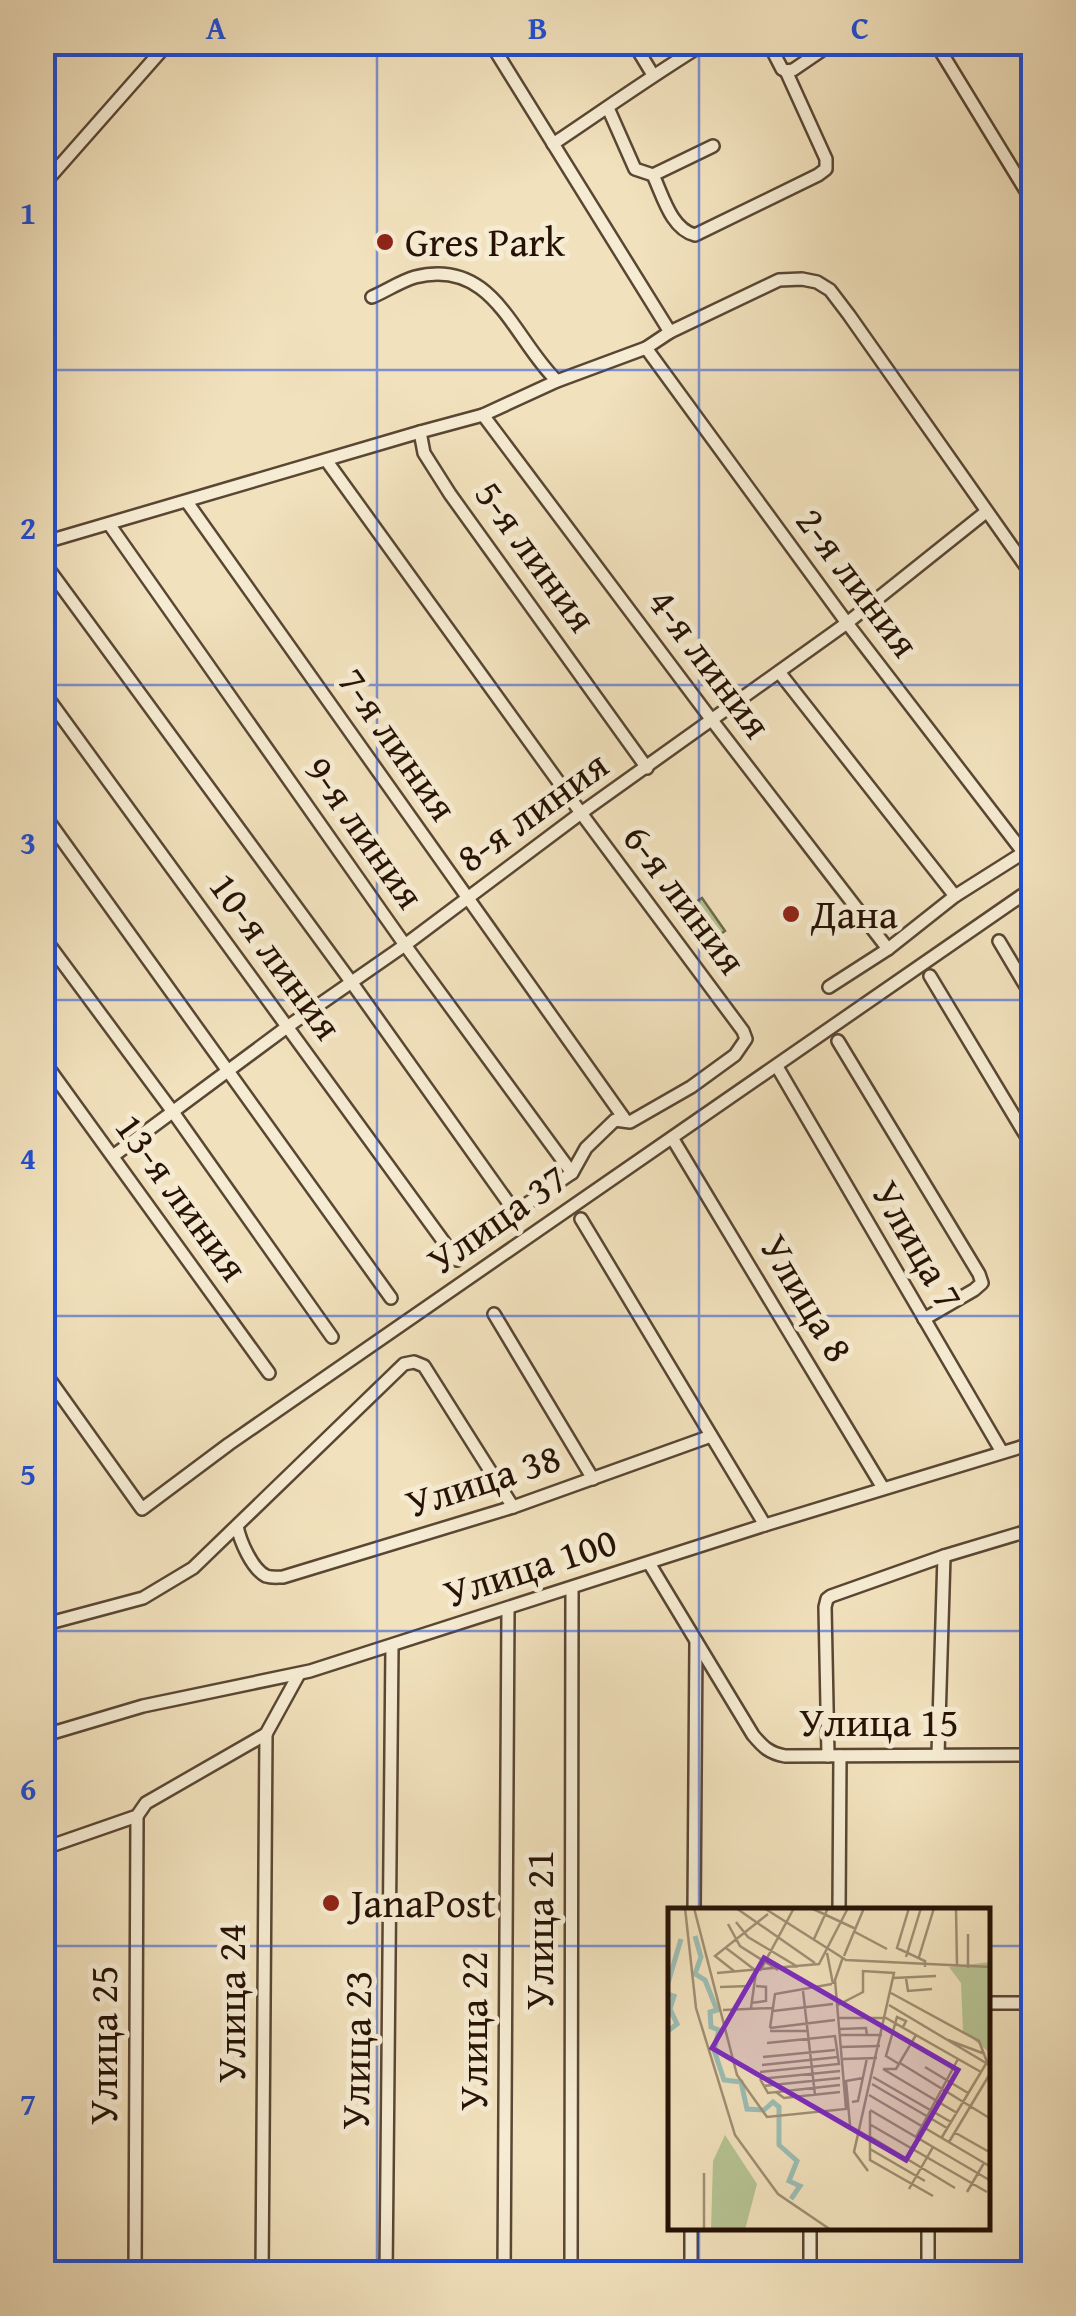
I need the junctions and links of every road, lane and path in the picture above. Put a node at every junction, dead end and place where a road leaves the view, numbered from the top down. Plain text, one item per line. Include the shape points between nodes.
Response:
1 (169, 42) edge
2 (490, 42) edge
3 (633, 42) edge
4 (707, 42) edge
5 (768, 42) edge
6 (834, 42) edge
7 (935, 42) edge
8 (786, 72) junction
9 (653, 74) junction
10 (608, 108) junction
11 (553, 144) junction
12 (713, 146) dead end
13 (653, 175) junction
14 (42, 186) edge
15 (1034, 204) edge
16 (372, 297) dead end
17 (670, 332) junction
18 (646, 348) junction
19 (557, 382) junction
20 (484, 415) junction
21 (420, 432) junction
22 (326, 460) junction
23 (186, 502) junction
24 (986, 512) junction
25 (109, 524) junction
26 (42, 543) edge
27 (42, 560) edge
28 (1034, 578) edge
29 (847, 624) junction
30 (779, 672) junction
31 (42, 690) edge
32 (711, 719) junction
33 (647, 768) junction
34 (42, 812) edge
35 (581, 813) junction
36 (1028, 849) edge
37 (1034, 888) edge
38 (955, 896) junction
39 (467, 898) junction
40 (42, 935) edge
41 (999, 941) dead end
42 (406, 945) junction
43 (888, 949) junction
44 (930, 976) dead end
45 (352, 982) junction
46 (830, 987) dead end
47 (1034, 1000) edge
48 (287, 1027) junction
49 (838, 1041) dead end
50 (42, 1058) edge
51 (229, 1069) junction
52 (779, 1070) dead end
53 (173, 1112) junction
54 (626, 1122) junction
55 (674, 1142) dead end
56 (1034, 1149) edge
57 (113, 1156) junction
58 (572, 1173) junction
59 (581, 1219) dead end
60 (457, 1260) dead end
61 (391, 1298) dead end
62 (494, 1314) dead end
63 (924, 1319) junction
64 (332, 1337) dead end
65 (42, 1369) edge
66 (269, 1373) dead end
67 (712, 1436) junction
68 (1034, 1443) edge
69 (1002, 1452) junction
70 (593, 1479) junction
71 (883, 1488) junction
72 (513, 1508) junction
73 (238, 1526) junction
74 (765, 1526) junction
75 (1034, 1529) edge
76 (944, 1556) junction
77 (648, 1563) junction
78 (572, 1588) junction
79 (508, 1609) junction
80 (42, 1625) edge
81 (696, 1641) junction
82 (392, 1646) junction
83 (299, 1674) junction
84 (266, 1734) junction
85 (42, 1736) edge
86 (938, 1754) junction
87 (1034, 1754) edge
88 (834, 1756) junction
89 (137, 1816) junction
90 (42, 1849) edge
91 (694, 1908) edge
92 (839, 1908) edge
93 (991, 2003) edge
94 (1034, 2003) edge
95 (691, 2231) edge
96 (810, 2231) edge
97 (928, 2231) edge
98 (134, 2274) edge
99 (262, 2274) edge
100 (386, 2274) edge
101 (504, 2274) edge
102 (571, 2274) edge
103 (690, 2274) edge
104 (810, 2274) edge
105 (928, 2274) edge

1 - 14 street
2 - 11 street
3 - 9 street
4 - 9 street
5 - 8 street
6 - 8 street
7 - 15 street
8 - 13 street via 826,169 696,234 677,226
9 - 10 street
10 - 11 street
10 - 13 street via 635,169
11 - 17 street
12 - 13 street
16 - 19 street via 416,277 475,282
17 - 18 street
17 - 24 street via 779,280 817,282 830,290
18 - 19 street
18 - 29 street, 2-я линия
19 - 20 street
20 - 21 street, 5-я линия
20 - 32 street, 4-я линия
21 - 22 street
21 - 33 street, 5-я линия via 424,454 450,494
22 - 23 street
22 - 35 street, 6-я линия
23 - 25 street
23 - 39 street, 7-я линия
24 - 28 street
24 - 29 street, 8-я линия
25 - 26 street
25 - 42 street, 9-я линия
27 - 45 street
29 - 30 street, 8-я линия
29 - 36 street, 2-я линия
30 - 32 street, 8-я линия
30 - 38 street
31 - 48 street, 10-я линия
32 - 33 street, 8-я линия
32 - 43 street, 4-я линия
33 - 35 street, 8-я линия
34 - 51 street
35 - 39 street, 8-я линия
35 - 54 street, 6-я линия via 746,1039 735,1056 691,1087
36 - 38 street
37 - 65 street, Улица 37 via 142,1510
38 - 43 street
39 - 42 street, 8-я линия
39 - 54 street, 7-я линия
40 - 53 street
41 - 47 street
42 - 45 street, 8-я линия
42 - 58 street, 9-я линия
43 - 46 street
44 - 56 street
45 - 48 street, 8-я линия
45 - 58 street, 6-я линия via 515,1212
48 - 51 street, 8-я линия
48 - 60 street, 10-я линия
49 - 63 street via 980,1274 974,1290
50 - 57 street, 13-я линия
51 - 53 street, 8-я линия
51 - 61 street
52 - 63 street, Улица 7
53 - 57 street, 8-я линия
53 - 64 street
54 - 58 street, 6-я линия via 616,1120 601,1132
55 - 71 street, Улица 8
57 - 66 street, 13-я линия
59 - 67 street
62 - 70 street
63 - 69 street, Улица 7
67 - 70 street, Улица 38
67 - 74 street
68 - 69 street, Улица 100
69 - 71 street, Улица 100
70 - 72 street, Улица 38
71 - 74 street, Улица 100
72 - 73 street, Улица 38 via 271,1578 257,1568
72 - 73 street via 424,1366 414,1362 404,1364
73 - 80 street via 193,1568 143,1598
74 - 77 street, Улица 100
75 - 76 street
76 - 86 street
76 - 88 street via 827,1600
77 - 78 street, Улица 100
77 - 81 street, Улица 15
78 - 79 street, Улица 100
78 - 102 street, Улица 21
79 - 82 street, Улица 100
79 - 101 street, Улица 22
81 - 88 street, Улица 15 via 762,1747 785,1756
81 - 91 street
82 - 83 street, Улица 100
82 - 100 street, Улица 23
83 - 84 street
83 - 85 street, Улица 100 via 143,1706
84 - 89 street via 146,1803
84 - 99 street, Улица 24
86 - 87 street, Улица 15
86 - 88 street, Улица 15
88 - 92 street
89 - 90 street
89 - 98 street, Улица 25
93 - 94 street
95 - 103 street
96 - 104 street
97 - 105 street

